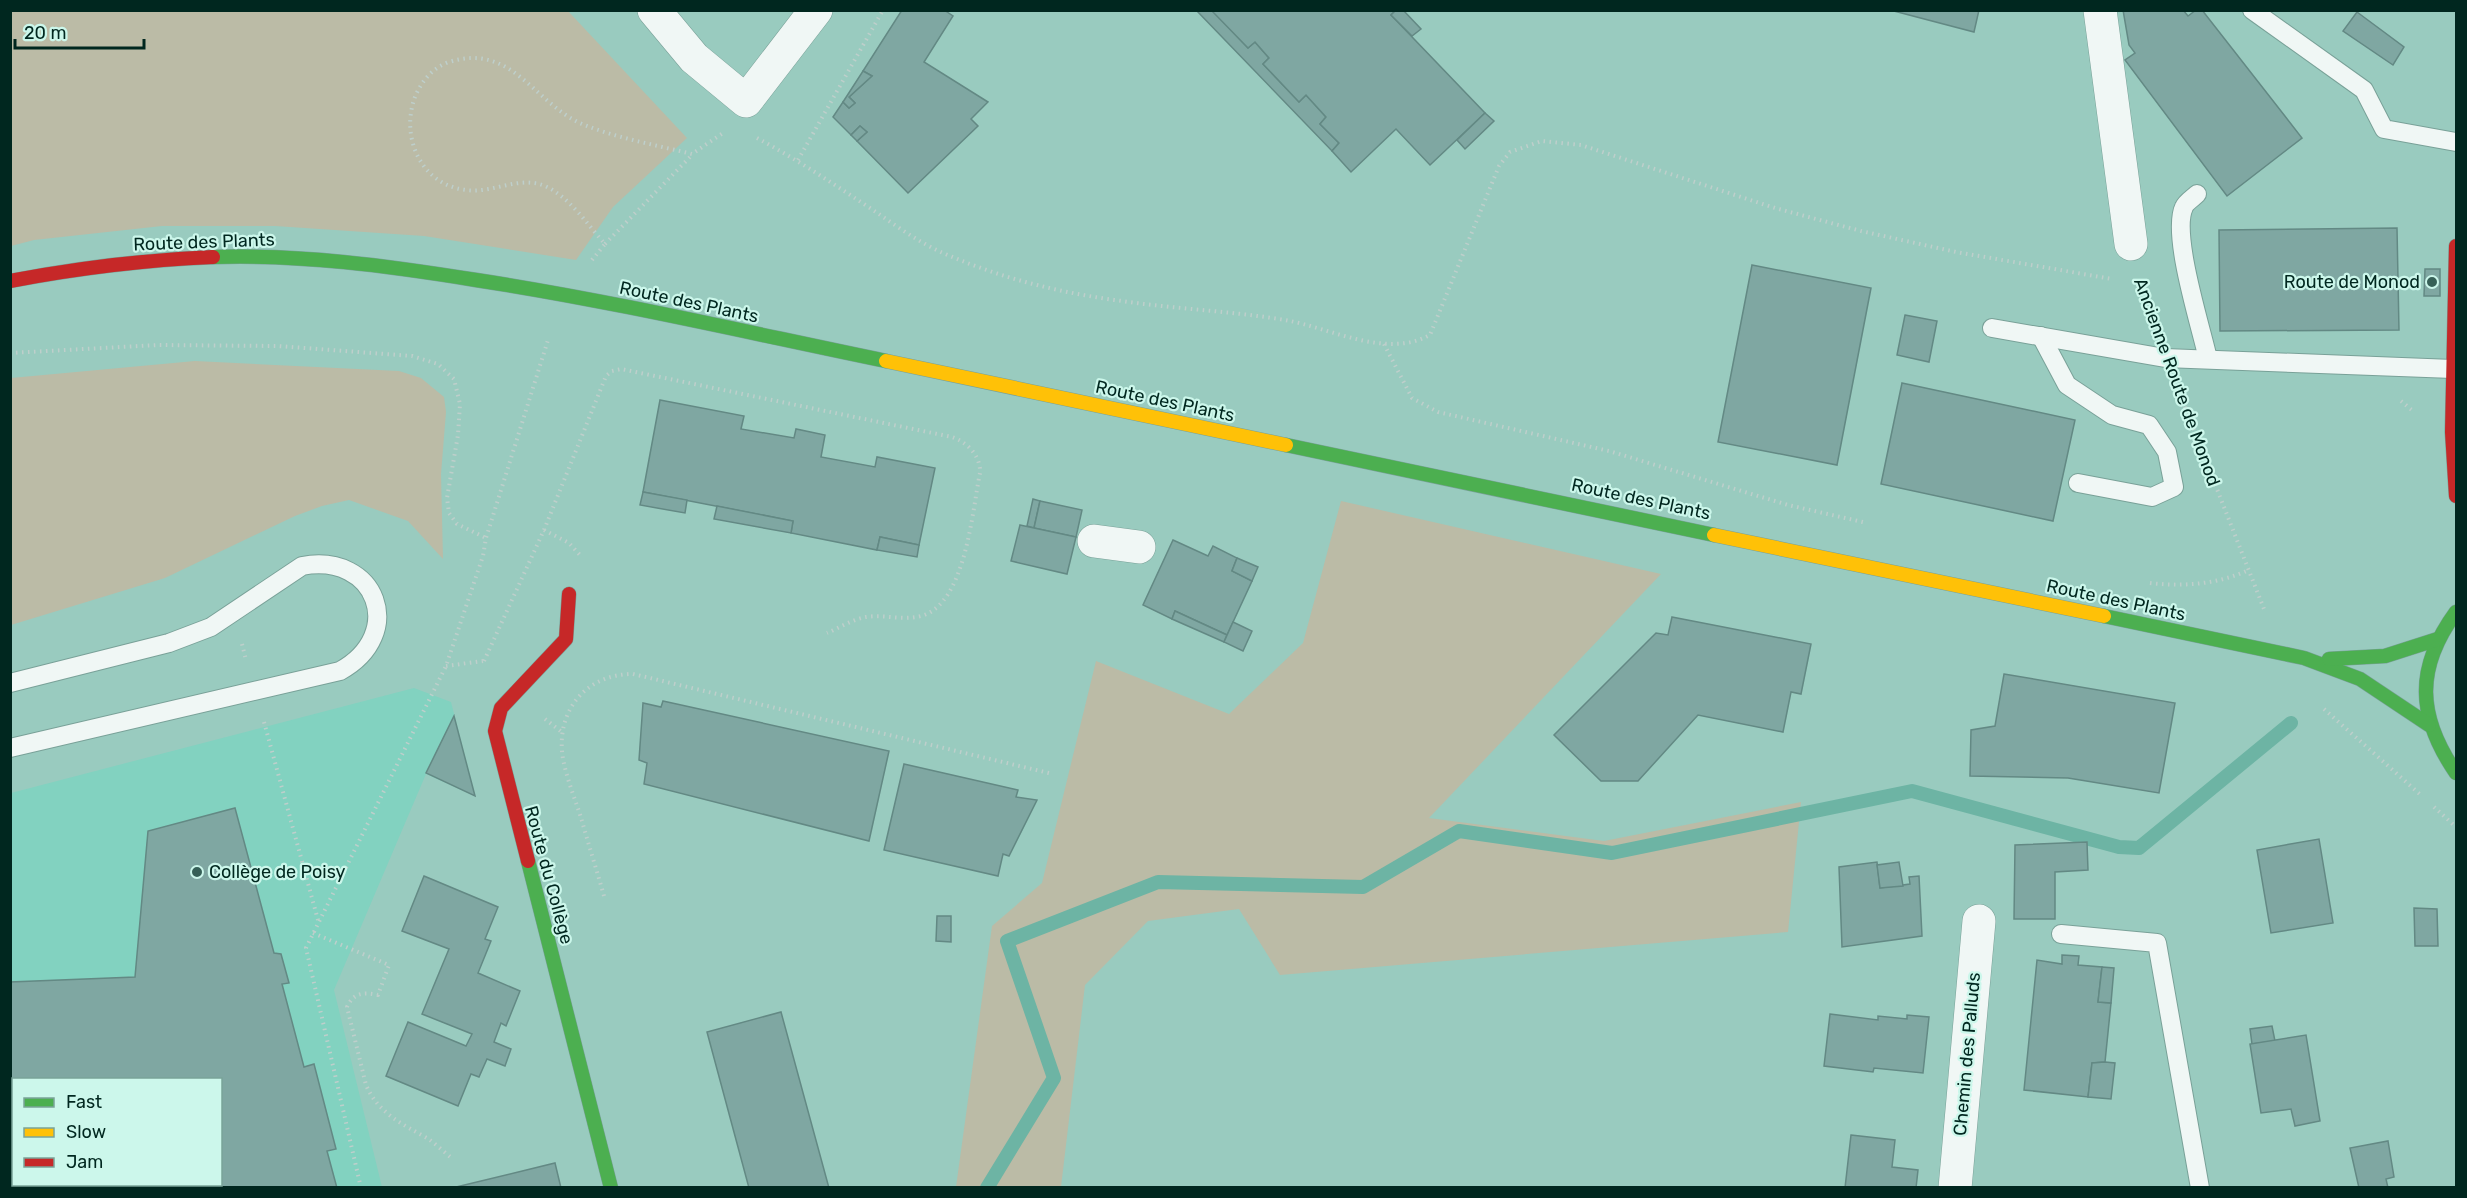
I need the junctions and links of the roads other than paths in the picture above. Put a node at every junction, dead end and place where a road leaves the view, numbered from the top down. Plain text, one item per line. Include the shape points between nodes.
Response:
1 (654, 10) edge
2 (816, 10) edge
3 (2100, 10) edge
4 (2252, 10) edge
5 (2457, 142) edge
6 (2197, 194) dead end
7 (2131, 244) road end
8 (2457, 246) edge
9 (10, 281) edge
10 (1992, 328) dead end
11 (2456, 334) edge
12 (2041, 336) junction
13 (2208, 358) junction
14 (2453, 369) junction
15 (2078, 483) dead end
16 (2457, 496) edge
17 (1094, 541) dead end
18 (1138, 547) dead end
19 (569, 594) dead end
20 (2457, 612) edge
21 (2438, 639) junction
22 (2304, 658) junction
23 (10, 683) edge
24 (2429, 725) junction
25 (10, 748) edge
26 (2457, 773) edge
27 (1979, 921) dead end
28 (2061, 934) dead end
29 (611, 1188) edge
30 (1955, 1188) edge
31 (2200, 1188) edge

1 - 2 street via 739,113
3 - 7 street
4 - 5 lane via 2364,90 2385,129
6 - 13 lane via 2184,206 2180,224
8 - 11 main road
9 - 22 main road, Route des Plants via 95,265 226,257 352,262 463,276
10 - 12 lane
11 - 14 main road
12 - 13 lane via 2165,358
12 - 15 lane via 2067,385 2112,415 2149,425 2167,452 2174,487 2152,497
13 - 14 lane
14 - 16 main road via 2453,465
17 - 18 street
19 - 29 main road, Route du Collège via 566,639 501,708 495,731
20 - 21 main road
21 - 22 main road via 2400,654 2369,660
21 - 24 main road via 2428,666 2425,696
22 - 24 main road via 2360,679
23 - 25 lane via 169,643 211,627 302,566 338,565 354,573 375,602 375,635 367,650 340,671
24 - 26 main road via 2441,754
27 - 30 street, Chemin des Palluds
28 - 31 lane via 2157,943

